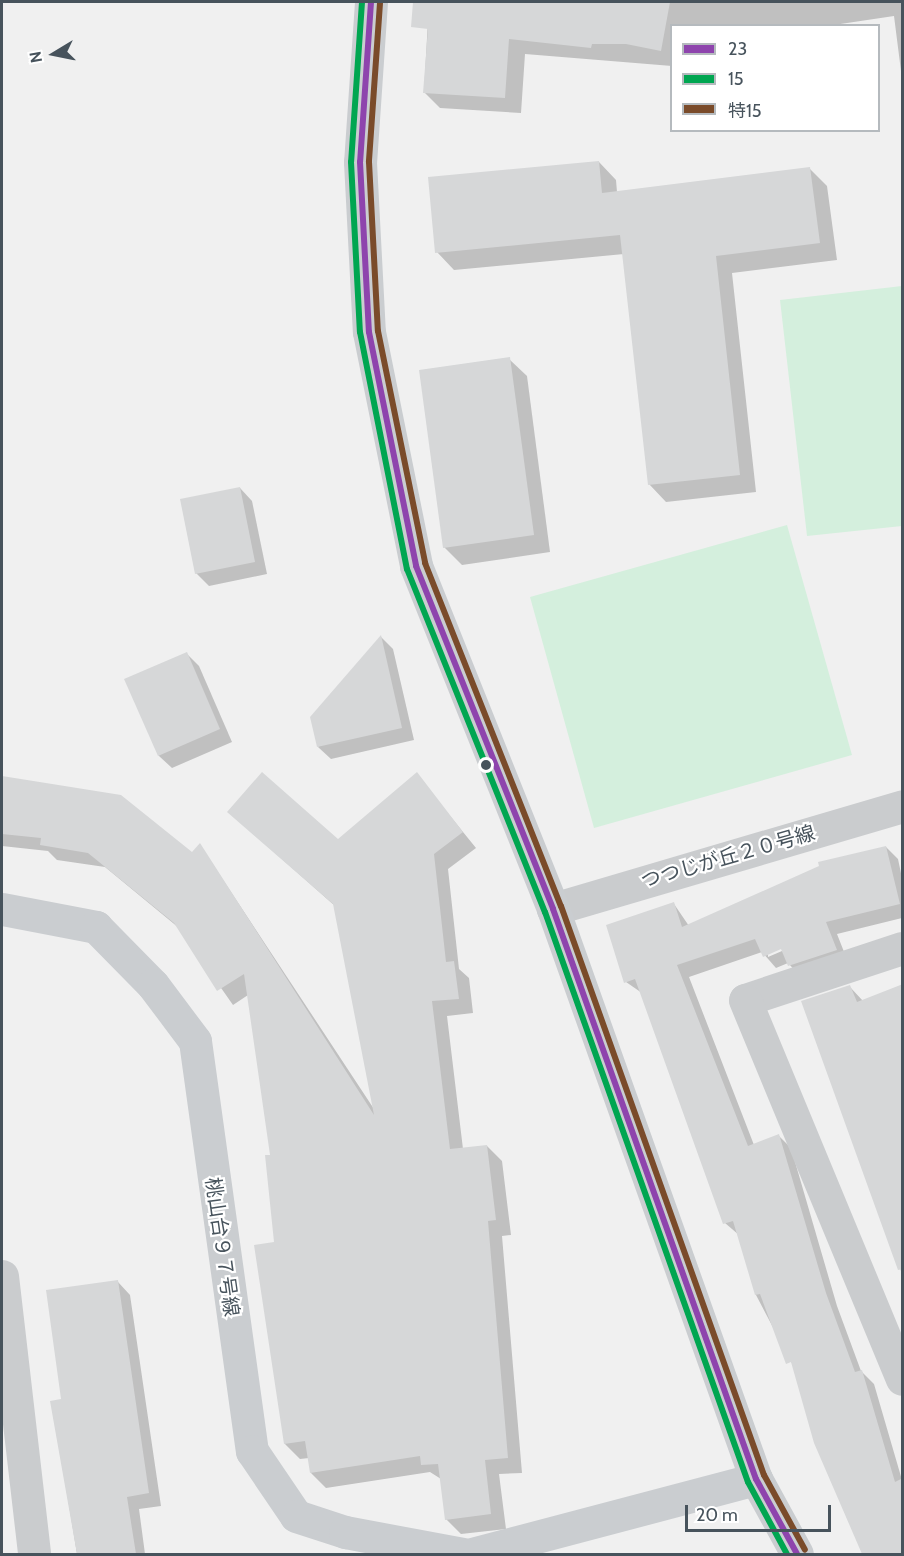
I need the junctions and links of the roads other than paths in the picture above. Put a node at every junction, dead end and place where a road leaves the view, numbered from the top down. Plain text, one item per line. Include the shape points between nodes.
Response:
1 (371, 2) edge
2 (903, 806) edge
3 (2, 909) edge
4 (553, 909) junction
5 (903, 948) edge
6 (2, 1276) edge
7 (903, 1379) edge
8 (756, 1479) junction
9 (34, 1554) edge
10 (463, 1554) edge
11 (472, 1554) edge
12 (797, 1554) edge

1 - 4 street via 360,162 369,332 416,566
2 - 4 street, つつじが丘２０号線
3 - 10 street, 桃山台９７号線 via 96,927 153,985 195,1041 252,1451 296,1516 345,1532
4 - 8 street
5 - 7 street via 745,1000
6 - 9 street
8 - 11 street
8 - 12 street

